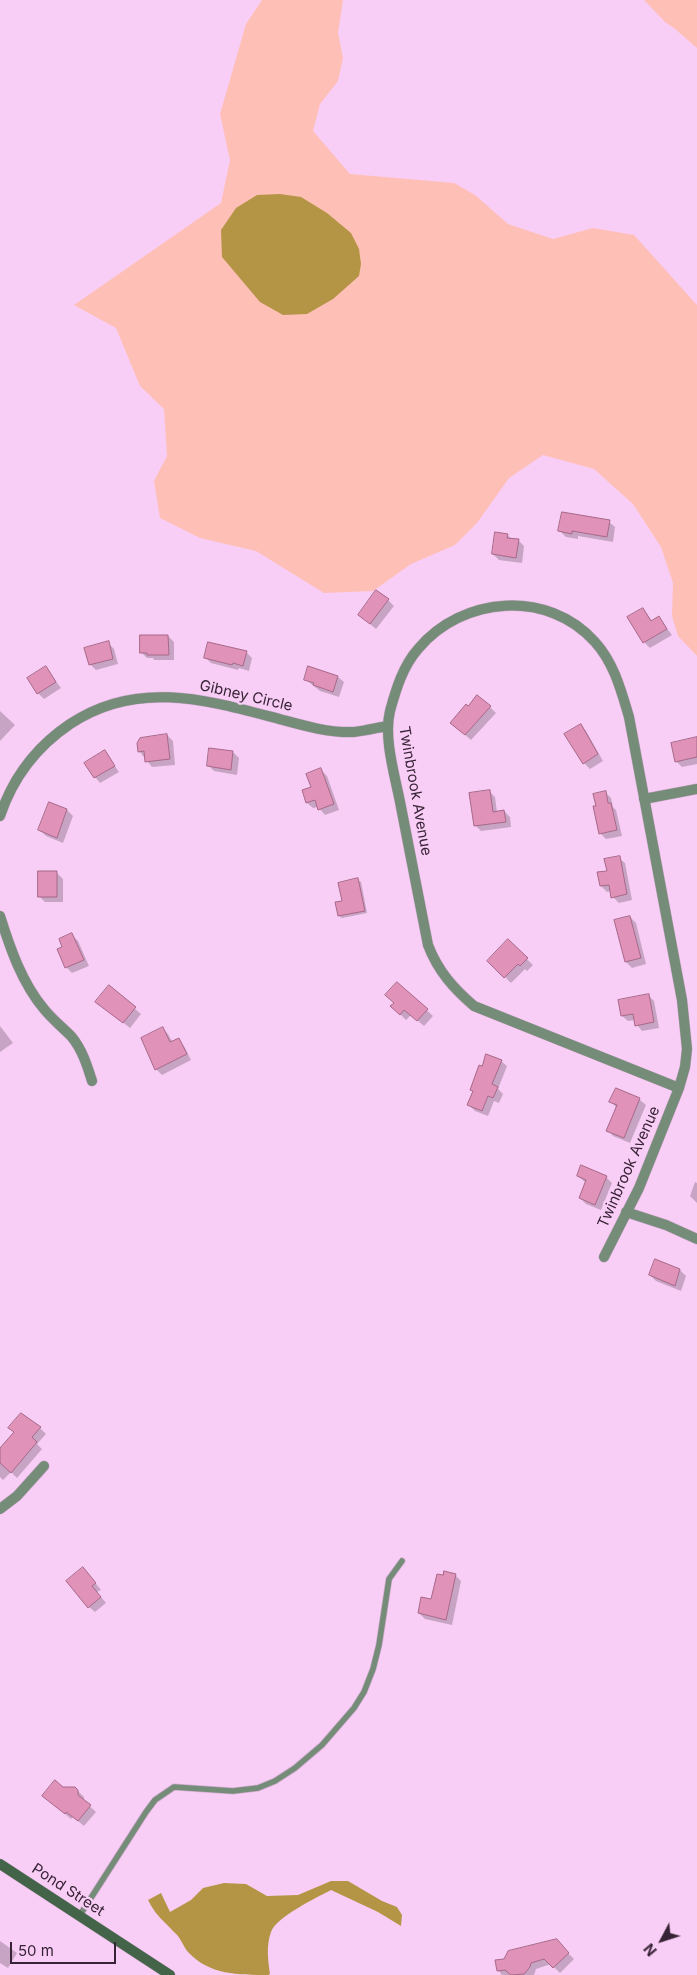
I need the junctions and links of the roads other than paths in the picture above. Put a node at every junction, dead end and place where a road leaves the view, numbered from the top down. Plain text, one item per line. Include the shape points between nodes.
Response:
1 (388, 726) junction
2 (697, 790) edge
3 (644, 799) junction
4 (0, 816) edge
5 (0, 916) edge
6 (92, 1081) dead end
7 (679, 1088) junction
8 (626, 1212) junction
9 (697, 1239) edge
10 (604, 1257) dead end
11 (44, 1466) dead end
12 (0, 1509) edge
13 (402, 1560) dead end
14 (0, 1864) edge
15 (80, 1915) junction
16 (170, 1975) edge

1 - 3 street, Twinbrook Avenue via 400,680 417,650 429,638 472,611 506,605 539,608 583,630 614,670 629,717
1 - 4 street, Gibney Circle via 354,732 334,731 206,700 158,696 130,699 96,710 56,733 36,751 20,773 6,797
1 - 7 street, Twinbrook Avenue via 428,945 434,961 452,986 474,1006
2 - 3 street
3 - 7 street, Twinbrook Avenue via 682,1000 687,1049
5 - 6 street via 18,967 31,992 72,1038 87,1063
7 - 8 street, Twinbrook Avenue via 639,1188
8 - 9 street
8 - 10 street, Twinbrook Avenue
11 - 12 street via 17,1496
13 - 15 lane via 389,1579 379,1645 364,1692 322,1745 275,1782 258,1788 233,1791 174,1787 165,1792 146,1812
14 - 15 street, Pond Street
15 - 16 street, Pond Street

